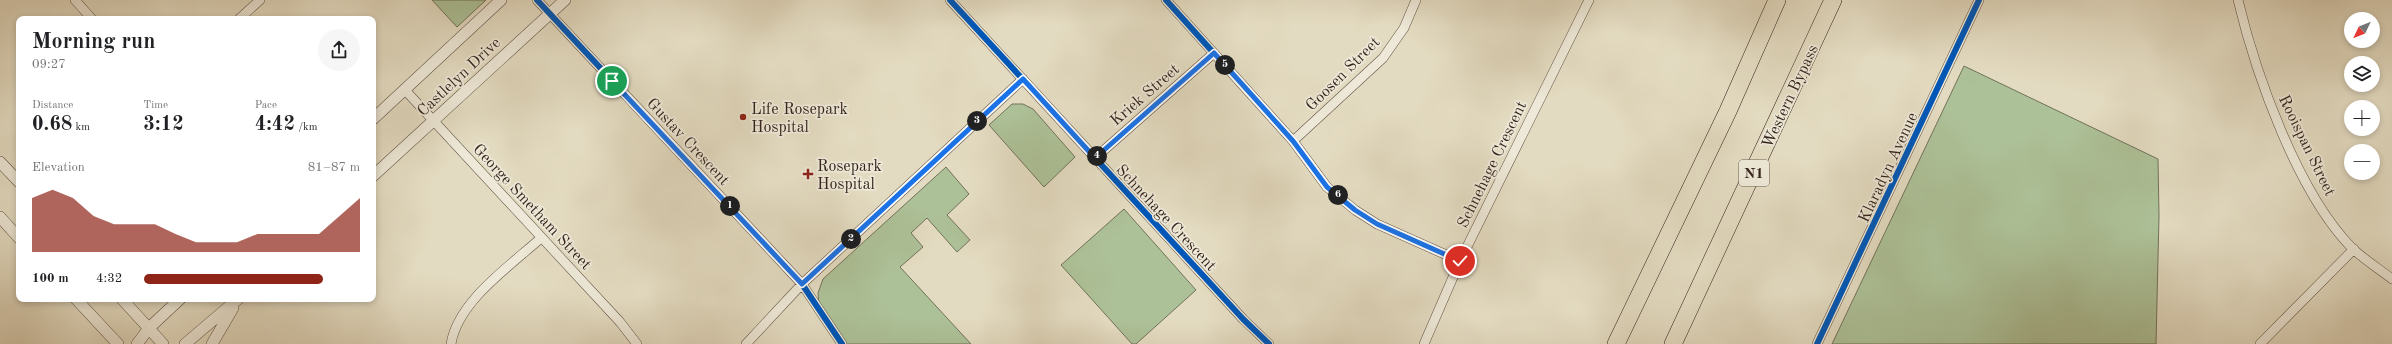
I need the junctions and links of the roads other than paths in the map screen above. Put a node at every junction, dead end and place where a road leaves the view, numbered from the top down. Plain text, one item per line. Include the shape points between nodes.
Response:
1 (75, 0) edge
2 (260, 0) edge
3 (502, 0) edge
4 (537, 0) edge
5 (565, 0) edge
6 (950, 0) edge
7 (1166, 0) edge
8 (1416, 0) edge
9 (1589, 0) edge
10 (1777, 0) edge
11 (1833, 0) edge
12 (1979, 0) edge
13 (2238, 0) edge
14 (550, 14) junction
15 (89, 16) edge
16 (242, 16) edge
17 (1214, 53) junction
18 (1023, 79) junction
19 (405, 90) junction
20 (376, 116) edge
21 (434, 120) junction
22 (1293, 141) junction
23 (1095, 158) junction
24 (0, 162) edge
25 (376, 173) edge
26 (16, 179) edge
27 (0, 217) edge
28 (16, 235) edge
29 (541, 238) junction
30 (2354, 249) junction
31 (1460, 261) junction
32 (2392, 279) edge
33 (802, 284) junction
34 (79, 302) edge
35 (125, 302) edge
36 (177, 302) edge
37 (234, 302) edge
38 (236, 302) edge
39 (148, 328) junction
40 (118, 344) edge
41 (136, 344) edge
42 (163, 344) edge
43 (185, 344) edge
44 (212, 344) edge
45 (451, 344) edge
46 (637, 344) edge
47 (746, 344) edge
48 (842, 344) edge
49 (1270, 344) edge
50 (1424, 344) edge
51 (1616, 344) edge
52 (1673, 344) edge
53 (1817, 344) edge
54 (2260, 344) edge

1 - 15 street
2 - 16 street
3 - 19 street, Castlelyn Drive
4 - 14 street, Gustav Crescent
5 - 14 street, Castlelyn Drive
6 - 18 street, Schnehage Crescent
7 - 17 street
8 - 22 street, Goosen Street via 1404,28 1383,58
9 - 31 street, Schnehage Crescent
10 - 51 highway via 1728,111
11 - 52 highway, Western Bypass / N1
12 - 53 street, Klaradyn Avenue
13 - 30 street, Rooispan Street via 2248,42 2303,177 2333,224
14 - 21 street, Castlelyn Drive
14 - 33 street, Gustav Crescent
17 - 22 street
17 - 23 street, Kriek Street
18 - 23 street, Schnehage Crescent
18 - 33 street
19 - 20 street, Castlelyn Drive
19 - 21 street, George Smetham Street
21 - 25 street, Castlelyn Drive
21 - 29 street, George Smetham Street
22 - 31 street via 1327,187 1355,210 1377,224
23 - 49 street, Schnehage Crescent via 1259,336
24 - 26 street
27 - 28 street
29 - 45 street via 469,305 458,322
29 - 46 street, George Smetham Street via 620,322
30 - 32 street, Rooispan Street
30 - 54 street
31 - 50 street, Schnehage Crescent
33 - 47 street
33 - 48 street, Gustav Crescent
34 - 40 street
35 - 39 street
36 - 39 street
37 - 43 street
38 - 44 street
39 - 41 street
39 - 42 street

